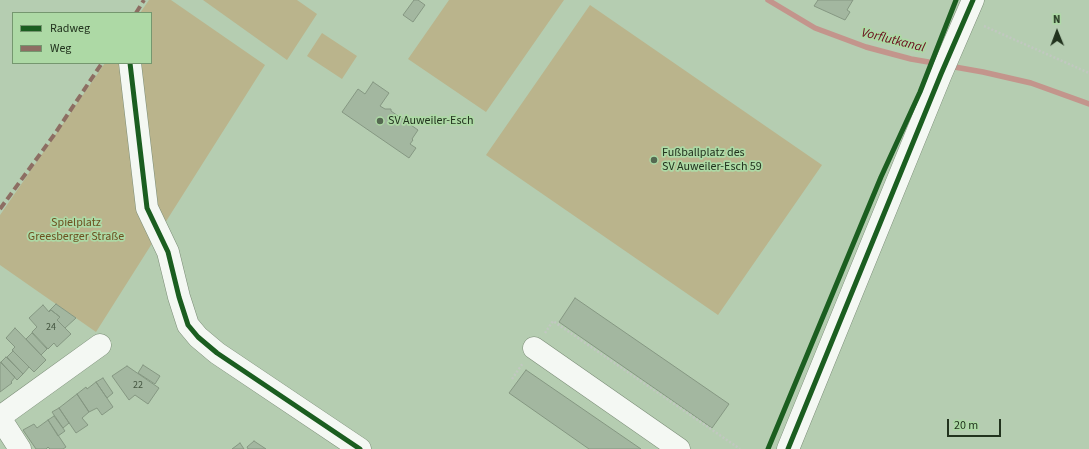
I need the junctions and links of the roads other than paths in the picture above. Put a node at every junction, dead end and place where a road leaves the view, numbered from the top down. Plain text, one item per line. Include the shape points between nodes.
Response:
1 (969, 9) edge
2 (130, 64) edge
3 (100, 345) dead end
4 (534, 348) road end
5 (0, 418) edge
6 (20, 449) edge
7 (360, 449) edge
8 (679, 449) edge
9 (788, 449) edge

1 - 9 street
2 - 7 street via 147,208 168,252 188,324 198,337 217,353
3 - 5 street
4 - 8 street
5 - 6 street

